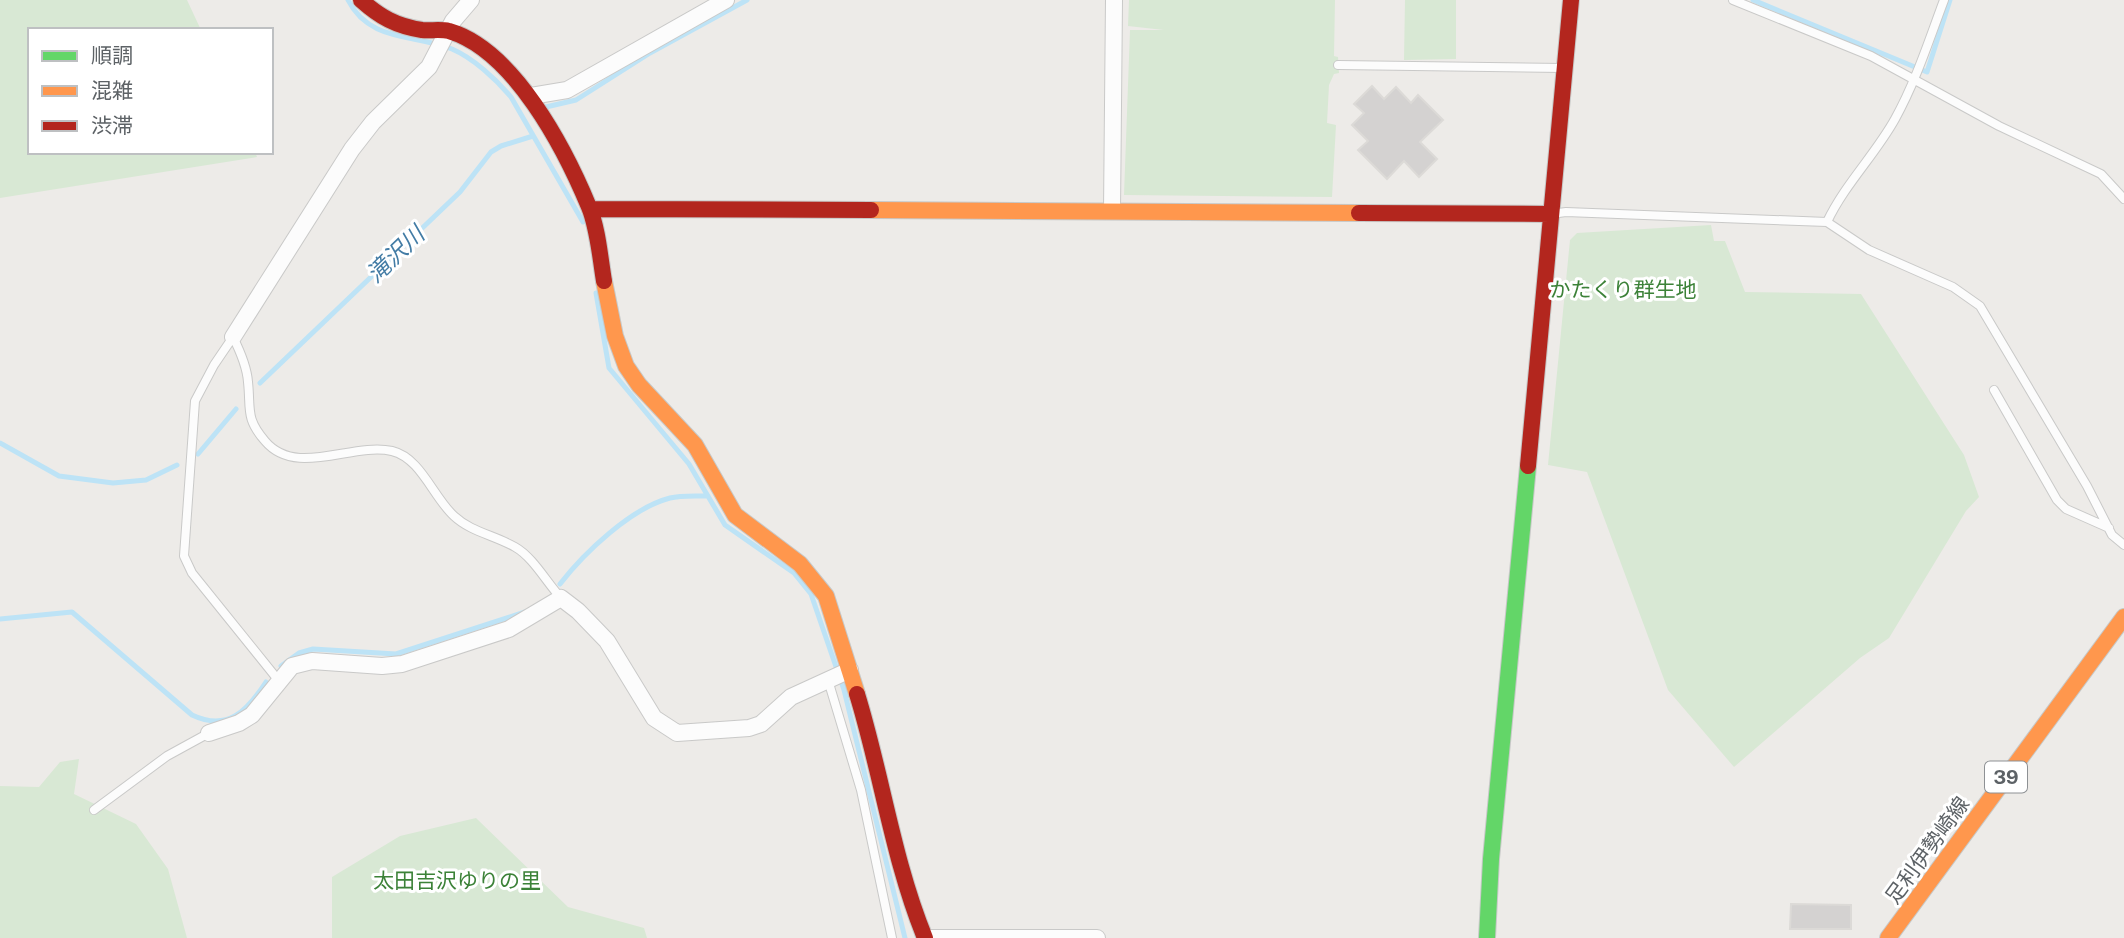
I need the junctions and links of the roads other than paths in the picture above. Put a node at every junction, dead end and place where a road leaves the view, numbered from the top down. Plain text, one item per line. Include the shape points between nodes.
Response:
1 (361, 0) edge
2 (471, 0) edge
3 (726, 0) edge
4 (1114, 0) edge
5 (1571, 0) edge
6 (1733, 0) edge
7 (1944, 0) edge
8 (444, 39) junction
9 (1338, 65) dead end
10 (1566, 68) junction
11 (1915, 79) junction
12 (531, 96) junction
13 (2124, 200) edge
14 (590, 209) junction
15 (1112, 211) junction
16 (1551, 214) junction
17 (1827, 222) junction
18 (233, 337) junction
19 (1994, 390) dead end
20 (2109, 528) junction
21 (2124, 545) edge
22 (561, 598) junction
23 (2124, 617) edge
24 (850, 670) junction
25 (829, 679) junction
26 (279, 681) junction
27 (209, 733) joint
28 (94, 810) dead end
29 (892, 938) edge
30 (928, 938) edge
31 (1097, 938) edge
32 (1487, 938) edge
33 (1888, 938) edge

1 - 8 street via 398,26
2 - 8 street
3 - 12 street via 567,90
4 - 15 street
5 - 10 street
6 - 11 lane via 1871,56
7 - 11 lane
8 - 12 street via 475,45
8 - 18 street via 429,67 352,149
9 - 10 lane
10 - 16 street
11 - 13 lane via 1999,126 2101,174
11 - 17 lane via 1894,121
12 - 14 street
14 - 15 street
14 - 24 street via 615,336 626,366 695,446 735,514 814,579 826,596
15 - 16 street
16 - 17 lane
16 - 32 street
17 - 20 lane via 1868,250 1953,287 1980,306
18 - 22 lane via 248,380 248,417 276,452 317,457 380,451 406,458 453,515 470,528 523,552
18 - 26 lane via 195,401 184,556 192,573
19 - 20 lane via 2057,500 2066,509
20 - 21 lane
22 - 25 street via 607,641 654,718 677,733 761,724 791,697
22 - 26 street via 509,629 402,664 312,661 292,666
23 - 33 street, 足利伊勢崎線 / 39
24 - 25 street
24 - 30 street via 877,760 905,888
25 - 29 lane via 861,790
26 - 27 street via 252,715
27 - 28 lane via 167,756
30 - 31 street

